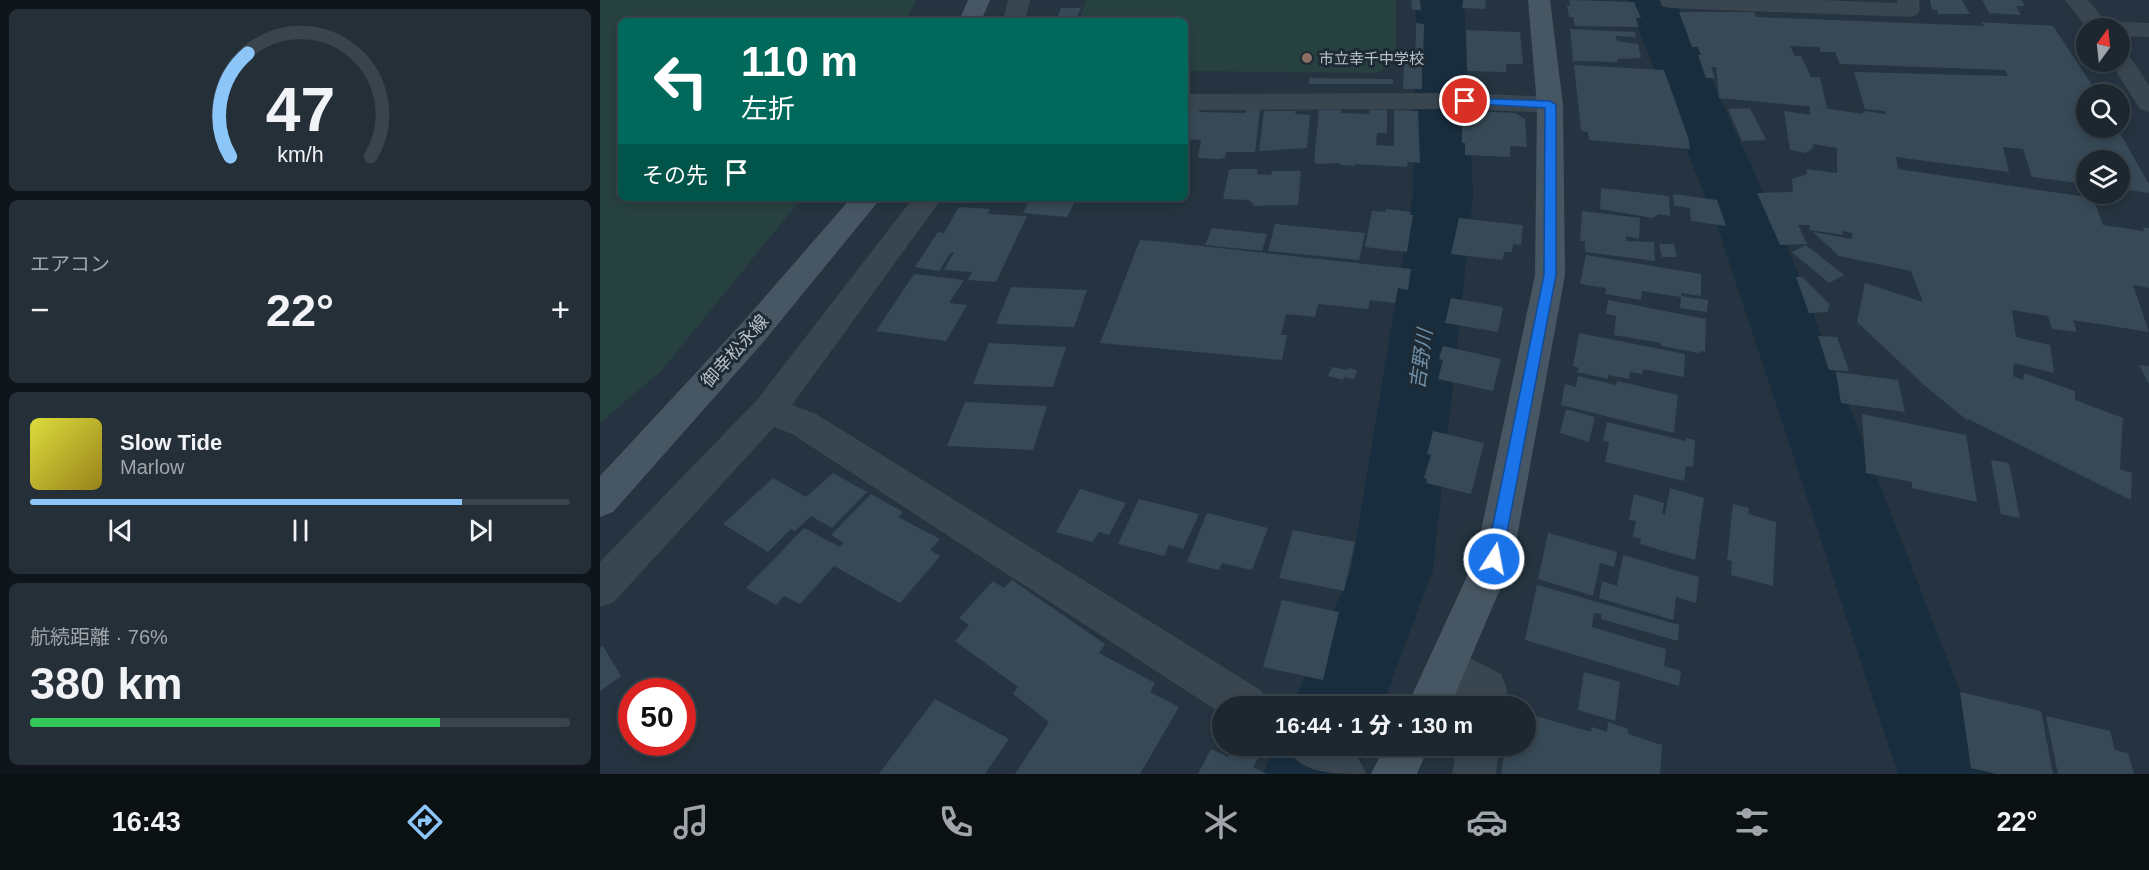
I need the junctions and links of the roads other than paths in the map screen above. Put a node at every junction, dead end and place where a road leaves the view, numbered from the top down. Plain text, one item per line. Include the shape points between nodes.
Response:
1 (979, 0) edge
2 (1019, 0) edge
3 (1539, 0) edge
4 (1908, 0) edge
5 (2076, 0) edge
6 (1670, 1) edge
7 (1779, 3) edge
8 (971, 18) edge
9 (1015, 18) edge
10 (2091, 18) edge
11 (2130, 29) edge
12 (2149, 30) edge
13 (2128, 72) edge
14 (1188, 102) edge
15 (2149, 104) edge
16 (1550, 105) junction
17 (864, 201) edge
18 (926, 201) edge
19 (769, 410) junction
20 (600, 501) edge
21 (600, 589) edge
22 (1448, 667) junction
23 (1230, 696) edge
24 (1433, 696) edge
25 (1485, 696) edge
26 (1320, 756) edge
27 (1402, 756) edge
28 (1477, 756) edge
29 (1344, 774) edge
30 (1393, 774) edge
31 (1474, 774) edge

1 - 8 main road
2 - 9 street
3 - 16 main road
4 - 7 street via 1910,10
5 - 10 street
6 - 7 street
11 - 12 street
13 - 15 street
14 - 16 street via 1465,101
16 - 22 main road via 1550,275 1494,559
17 - 20 main road, 御幸松永線 via 754,331
18 - 19 street
19 - 21 street
19 - 23 street via 804,424
22 - 24 main road
22 - 25 street via 1486,689
26 - 29 street
27 - 30 main road
28 - 31 street

